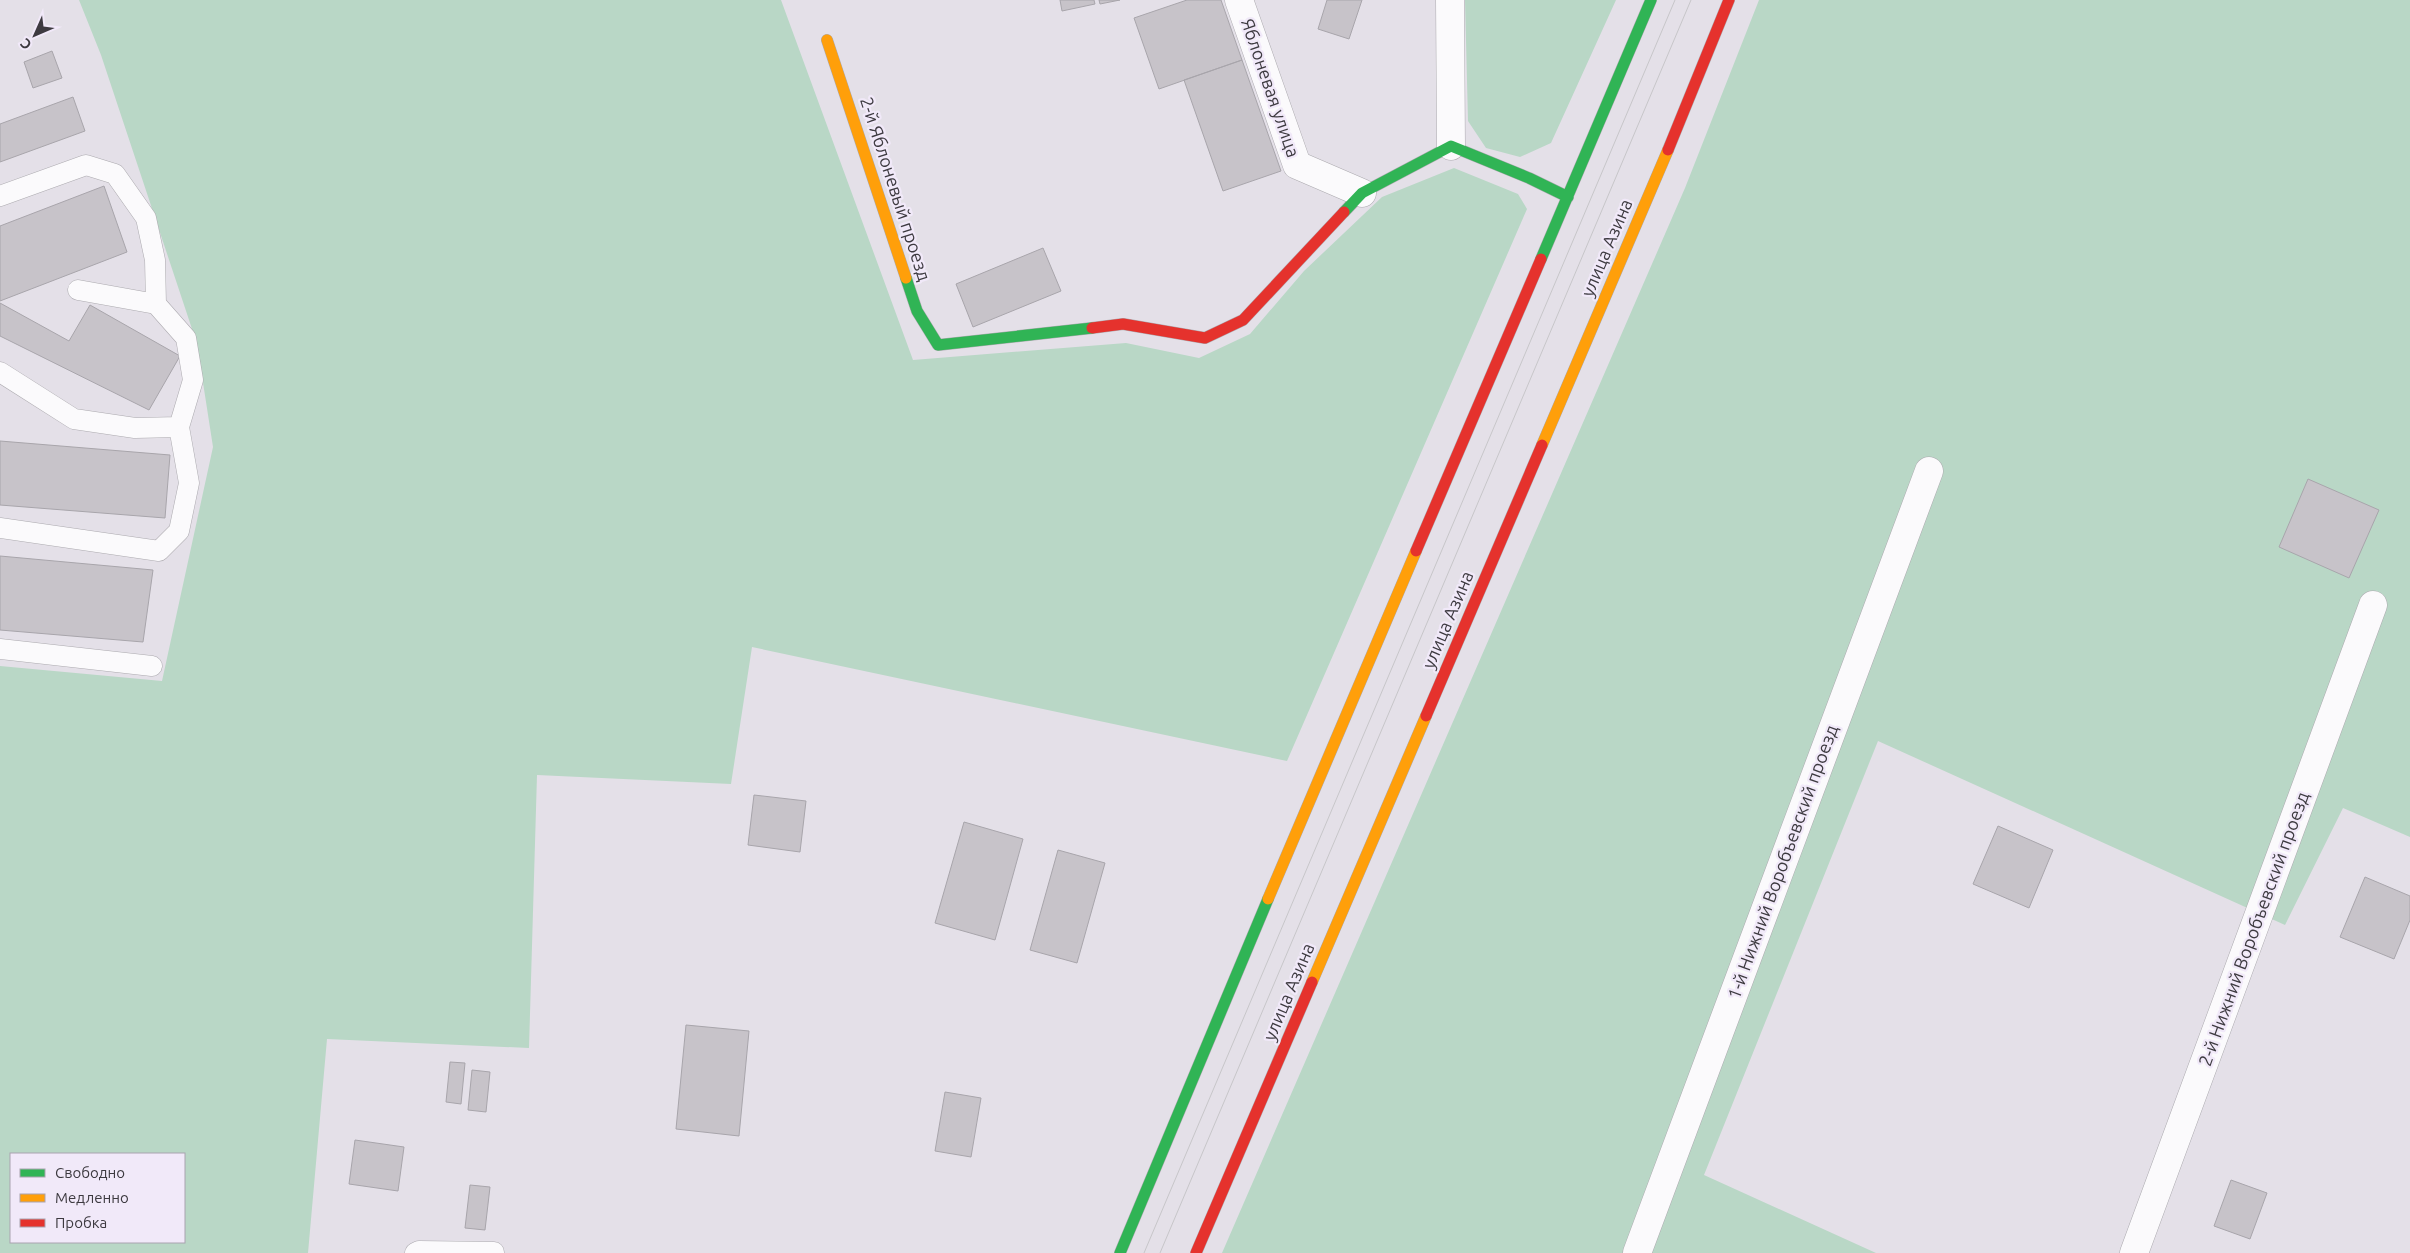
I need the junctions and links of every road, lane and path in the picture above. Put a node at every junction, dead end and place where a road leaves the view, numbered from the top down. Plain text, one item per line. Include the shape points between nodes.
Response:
1 (1239, 0) edge
2 (1450, 0) edge
3 (1651, 0) edge
4 (1729, 0) edge
5 (827, 40) dead end
6 (1451, 146) junction
7 (1362, 193) junction
8 (0, 196) edge
9 (1568, 198) junction
10 (78, 290) dead end
11 (156, 304) junction
12 (0, 372) edge
13 (179, 427) junction
14 (1929, 471) dead end
15 (0, 528) edge
16 (2373, 606) dead end
17 (0, 649) edge
18 (152, 666) dead end
19 (494, 1252) dead end
20 (415, 1253) edge
21 (1120, 1253) edge
22 (1196, 1253) edge
23 (1637, 1253) edge
24 (2134, 1253) edge

1 - 7 street, Яблоневая улица via 1297,165
2 - 6 street
3 - 9 street
4 - 22 street, улица Азина
5 - 7 street, 2-й Яблоневый проезд via 917,311 938,345 1123,324 1205,338 1243,320
6 - 7 street
6 - 9 street
8 - 11 lane via 86,165 115,174 146,218 155,260
9 - 21 street via 1241,961
10 - 11 lane
11 - 13 lane via 186,338 193,380
12 - 13 lane via 74,419 136,428
13 - 15 lane via 189,482 179,531 159,551
14 - 23 street, 1-й Нижний Воробъевский проезд
16 - 24 street, 2-й Нижний Воробъевский проезд
17 - 18 lane
19 - 20 lane

